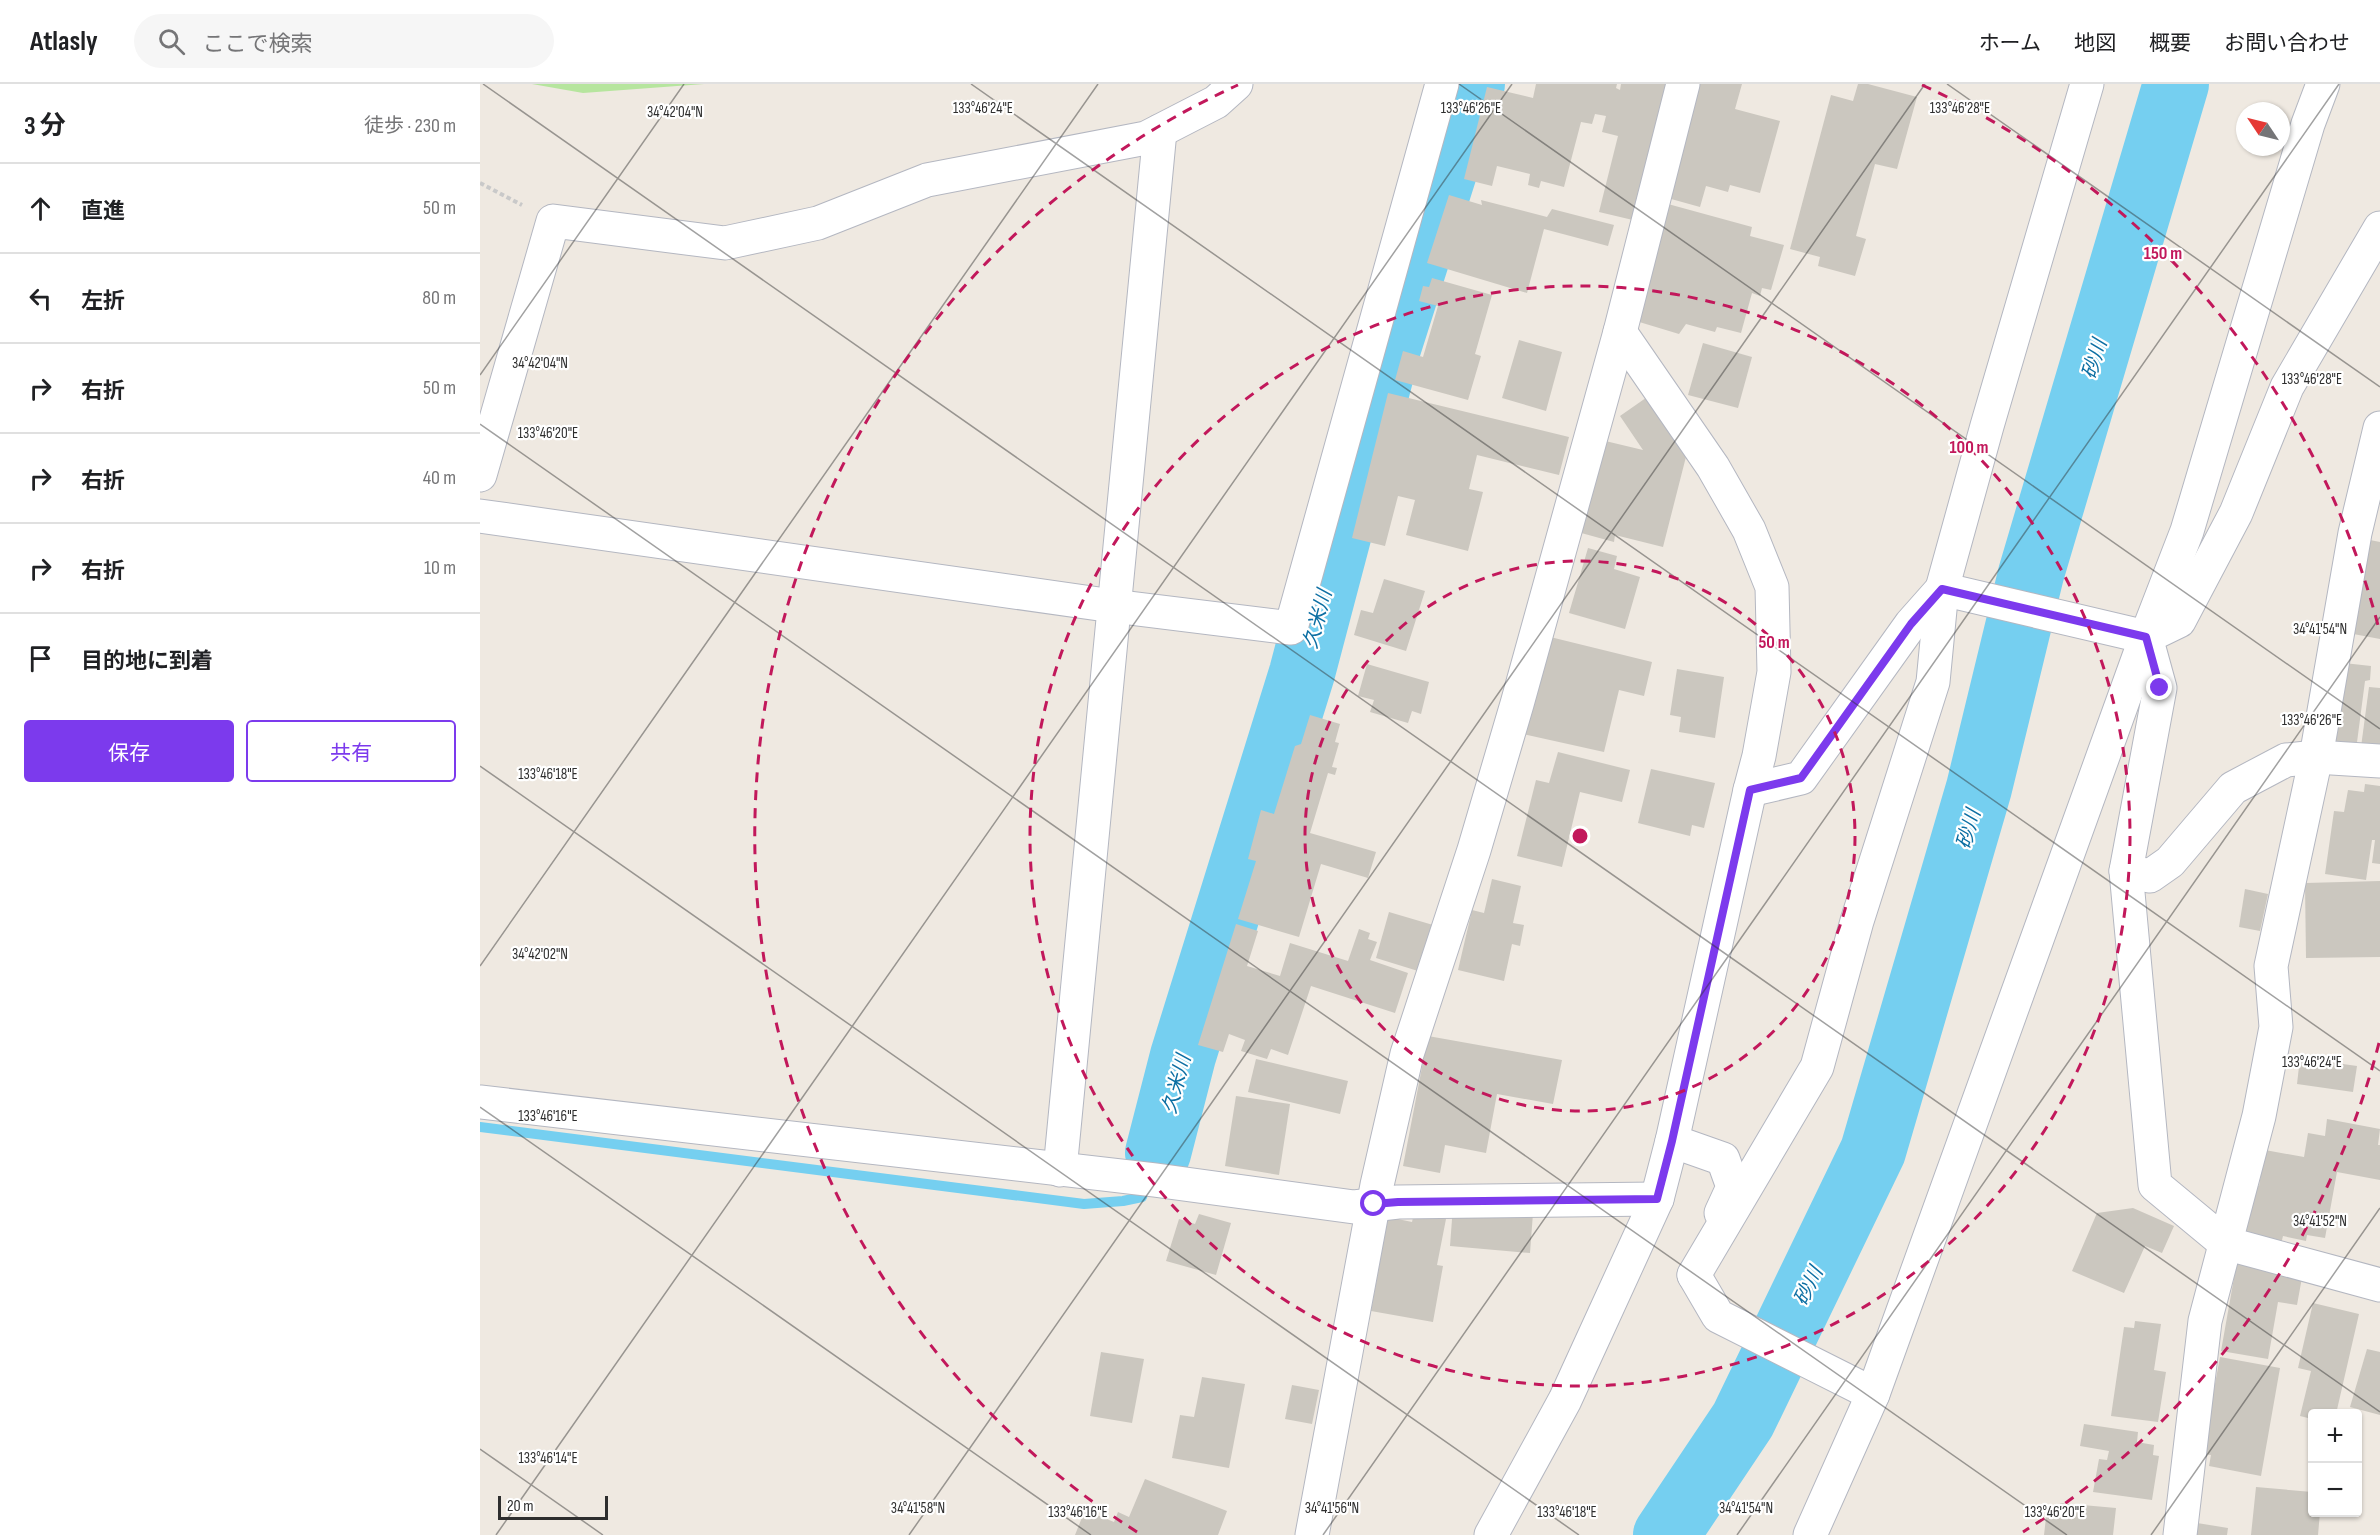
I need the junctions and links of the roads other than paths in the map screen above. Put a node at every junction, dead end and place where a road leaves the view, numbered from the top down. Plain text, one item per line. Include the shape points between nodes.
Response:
1 (1236, 84) edge
2 (1442, 84) edge
3 (1683, 84) edge
4 (2087, 84) edge
5 (2323, 84) edge
6 (1160, 131) junction
7 (2380, 228) edge
8 (1620, 332) junction
9 (2380, 428) edge
10 (480, 475) edge
11 (480, 516) edge
12 (1942, 589) junction
13 (1113, 606) junction
14 (2146, 637) junction
15 (2316, 757) junction
16 (2380, 761) edge
17 (1750, 790) junction
18 (2126, 872) junction
19 (480, 1102) edge
20 (1672, 1141) junction
21 (1060, 1170) junction
22 (1657, 1199) junction
23 (1374, 1204) junction
24 (2225, 1243) junction
25 (1694, 1275) junction
26 (2380, 1285) edge
27 (1873, 1394) junction
28 (1312, 1535) edge
29 (1491, 1535) edge
30 (1810, 1535) edge
31 (2180, 1535) edge

1 - 6 street via 1216,102
2 - 13 street via 1291,628
3 - 8 street
4 - 12 street
5 - 14 street via 2187,531
6 - 10 street via 1146,138 927,180 818,223 725,243 553,221
6 - 13 street
7 - 14 street via 2287,387 2236,513 2179,621
8 - 17 street via 1713,467 1749,530 1772,587 1774,672
8 - 23 street via 1518,704 1407,1054
9 - 15 street via 2355,533
11 - 13 street
12 - 14 street
12 - 17 street via 1911,624 1801,778
12 - 25 street via 1933,682 1857,921 1817,1067
13 - 21 street
14 - 18 street via 2160,688
14 - 27 street
15 - 16 street
15 - 18 street via 2286,760 2233,788 2170,862 2150,876
15 - 24 street via 2271,966 2276,1027 2259,1116
17 - 20 street
18 - 24 street via 2155,1185
19 - 21 street
20 - 22 street
20 - 25 street via 1723,1159 1732,1186
21 - 23 street via 1354,1207
22 - 23 street
22 - 29 street via 1565,1400
23 - 28 street
24 - 26 street
24 - 31 street via 2205,1321
25 - 27 street via 1718,1316
27 - 30 street

